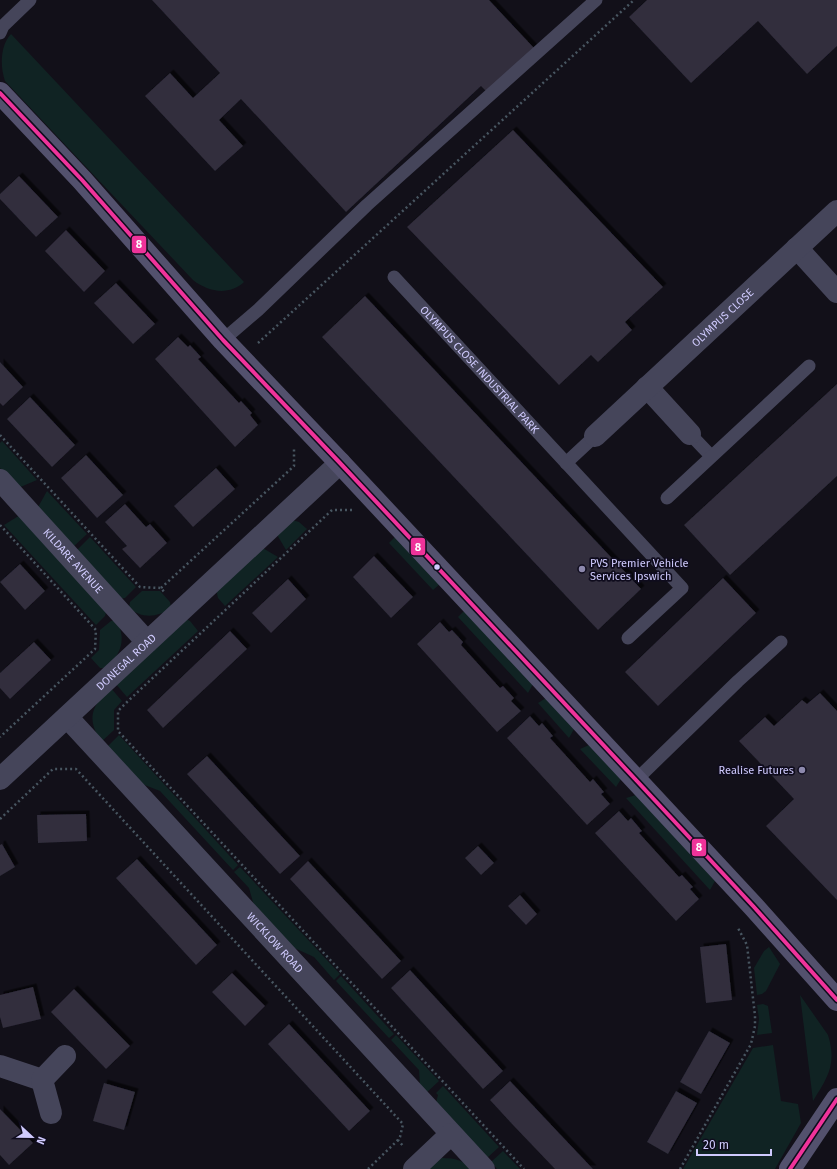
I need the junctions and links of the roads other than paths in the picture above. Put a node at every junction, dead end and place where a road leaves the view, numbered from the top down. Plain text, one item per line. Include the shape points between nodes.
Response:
1 (30, 0) edge
2 (596, 0) edge
3 (0, 33) edge
4 (0, 93) edge
5 (837, 211) edge
6 (797, 248) junction
7 (394, 277) dead end
8 (837, 292) edge
9 (223, 340) junction
10 (809, 366) dead end
11 (647, 387) junction
12 (690, 434) joint
13 (595, 436) joint
14 (711, 456) junction
15 (340, 463) junction
16 (566, 463) junction
17 (0, 480) edge
18 (667, 498) dead end
19 (628, 638) dead end
20 (147, 642) junction
21 (781, 642) dead end
22 (67, 717) junction
23 (0, 779) edge
24 (636, 780) junction
25 (837, 1000) edge
26 (64, 1056) dead end
27 (0, 1066) edge
28 (42, 1080) junction
29 (837, 1100) edge
30 (50, 1113) dead end
31 (451, 1134) junction
32 (416, 1166) edge
33 (484, 1169) edge
34 (790, 1169) edge

1 - 3 lane via 3,26
2 - 9 lane via 367,205 258,310
4 - 9 street via 82,180
5 - 6 street, OLYMPUS CLOSE
6 - 8 street
6 - 11 street, OLYMPUS CLOSE
7 - 16 lane, OLYMPUS CLOSE INDUSTRIAL PARK
9 - 15 street
10 - 14 lane
11 - 12 street
11 - 13 street, OLYMPUS CLOSE
12 - 14 lane
13 - 16 lane
14 - 18 lane
15 - 20 street, DONEGAL ROAD
15 - 24 street
16 - 19 lane, OLYMPUS CLOSE INDUSTRIAL PARK via 682,588
17 - 20 street, KILDARE AVENUE
20 - 22 street, DONEGAL ROAD
21 - 24 lane
22 - 23 street, DONEGAL ROAD
22 - 31 street, WICKLOW ROAD
24 - 25 street
26 - 28 street
27 - 28 street
28 - 30 street
29 - 34 street
31 - 32 street
31 - 33 street, WICKLOW ROAD

